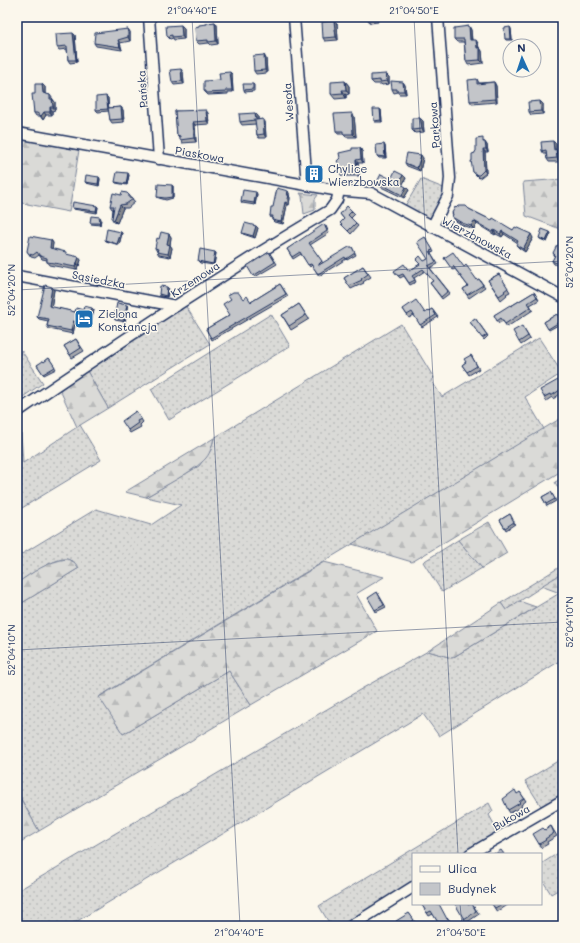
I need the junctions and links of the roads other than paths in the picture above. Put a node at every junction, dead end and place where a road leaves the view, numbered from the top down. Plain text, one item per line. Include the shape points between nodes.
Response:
1 (149, 17) edge
2 (294, 17) edge
3 (438, 17) edge
4 (17, 133) edge
5 (159, 159) junction
6 (307, 185) junction
7 (338, 190) junction
8 (380, 197) joint
9 (432, 227) junction
10 (17, 276) edge
11 (563, 297) edge
12 (151, 301) junction
13 (176, 306) junction
14 (159, 317) junction
15 (17, 412) edge
16 (563, 800) edge
17 (472, 853) edge
18 (412, 888) edge
19 (351, 926) edge

1 - 5 street, Pańska
2 - 6 street, Wesoła
3 - 9 street, Parkowa via 450,178 448,196
4 - 5 street, Piaskowa
5 - 6 street, Piaskowa
6 - 7 street, Piaskowa
7 - 8 street, Piaskowa via 371,193
7 - 13 street, Krzemowa via 335,205 330,210
8 - 9 street, Wierzbnowska
9 - 11 street, Wierzbnowska
10 - 12 street, Sąsiedzka
12 - 13 street, Sąsiedzka
12 - 14 street
13 - 14 street, Krzemowa
14 - 15 street, Krzemowa
16 - 17 street, Bukowa
18 - 19 street

